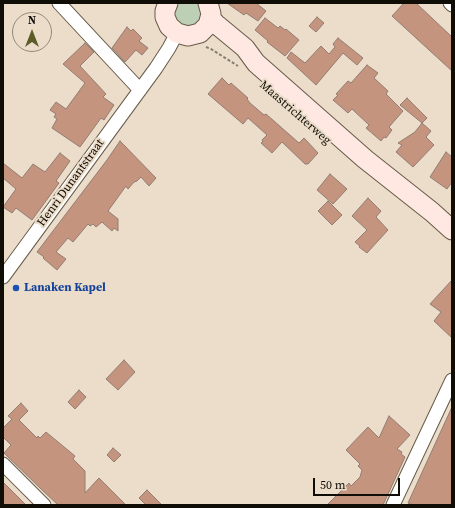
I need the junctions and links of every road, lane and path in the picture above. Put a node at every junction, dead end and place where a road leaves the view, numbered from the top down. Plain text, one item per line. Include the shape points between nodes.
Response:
1 (59, 3) edge
2 (166, 4) edge
3 (205, 25) edge
4 (177, 34) junction
5 (248, 65) junction
6 (140, 90) junction
7 (432, 212) junction
8 (452, 222) edge
9 (452, 230) edge
10 (3, 277) edge
11 (452, 380) edge
12 (3, 464) edge
13 (44, 505) edge
14 (393, 505) edge

1 - 6 street
2 - 4 main road via 165,17
3 - 4 main road via 188,36
3 - 5 main road, Maastrichterweg via 216,41 239,55
3 - 5 path via 211,49
4 - 6 street, Henri Dunantstraat
5 - 7 main road, Maastrichterweg
6 - 10 street, Henri Dunantstraat
7 - 8 main road, Maastrichterweg
7 - 9 main road, Maastrichterweg
11 - 14 street
12 - 13 street

